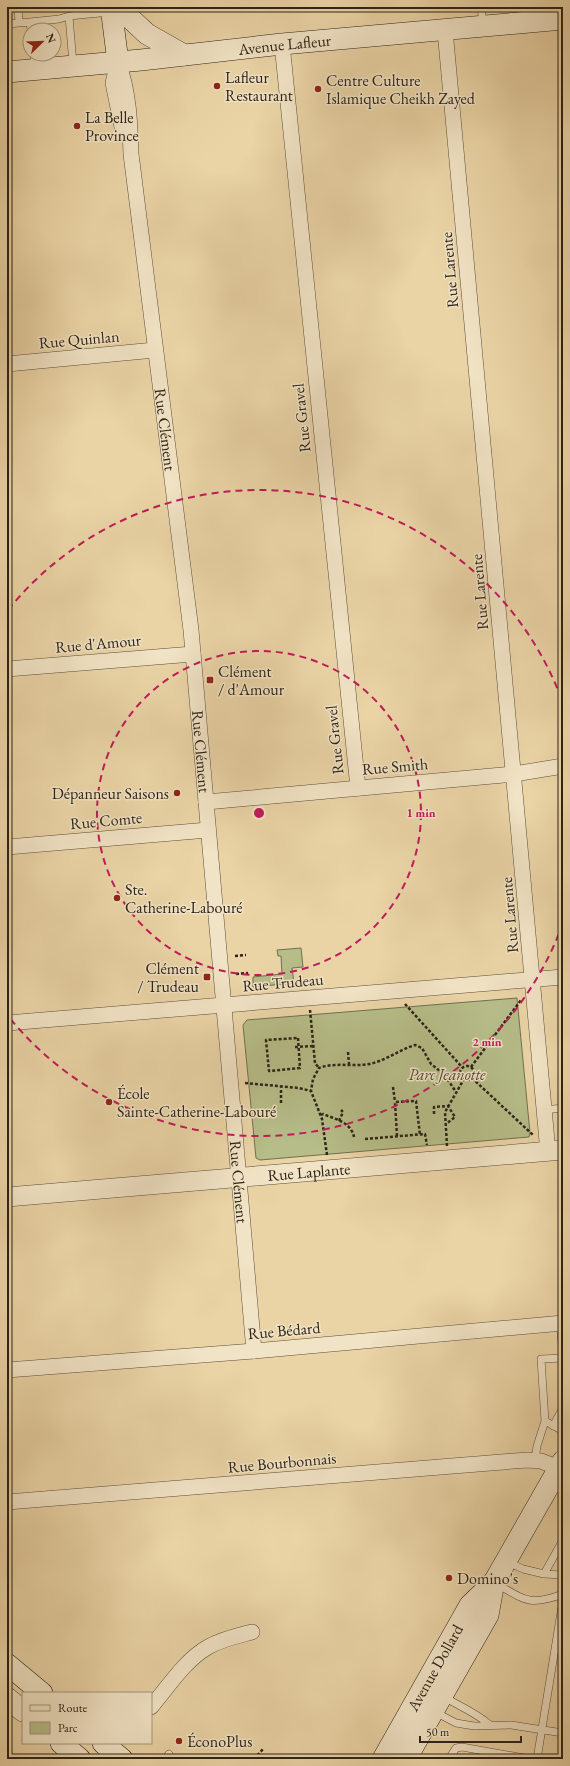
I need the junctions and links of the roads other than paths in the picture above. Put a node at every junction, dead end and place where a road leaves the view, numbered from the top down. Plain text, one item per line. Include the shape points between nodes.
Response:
1 (18, 7) edge
2 (77, 7) edge
3 (114, 9) edge
4 (78, 15) junction
5 (69, 16) junction
6 (482, 17) edge
7 (563, 19) edge
8 (30, 22) edge
9 (19, 23) junction
10 (22, 23) edge
11 (7, 24) edge
12 (445, 30) junction
13 (282, 44) junction
14 (184, 55) junction
15 (34, 62) edge
16 (118, 62) junction
17 (74, 66) junction
18 (7, 72) edge
19 (155, 350) junction
20 (7, 364) edge
21 (193, 654) junction
22 (7, 669) edge
23 (563, 766) edge
24 (514, 774) junction
25 (358, 788) junction
26 (206, 802) junction
27 (208, 830) junction
28 (7, 847) edge
29 (563, 977) edge
30 (533, 980) junction
31 (224, 1005) junction
32 (7, 1023) edge
33 (563, 1108) edge
34 (544, 1110) junction
35 (556, 1151) edge
36 (240, 1178) junction
37 (7, 1198) edge
38 (561, 1323) edge
39 (254, 1351) junction
40 (563, 1354) edge
41 (563, 1358) edge
42 (7, 1370) edge
43 (563, 1408) edge
44 (545, 1421) junction
45 (553, 1426) junction
46 (563, 1431) edge
47 (535, 1460) junction
48 (559, 1476) edge
49 (7, 1502) edge
50 (563, 1540) edge
51 (506, 1561) junction
52 (544, 1574) junction
53 (563, 1575) edge
54 (494, 1582) junction
55 (562, 1594) edge
56 (252, 1632) dead end
57 (7, 1664) edge
58 (41, 1692) edge
59 (7, 1699) edge
60 (428, 1703) junction
61 (152, 1706) edge
62 (22, 1711) edge
63 (490, 1725) junction
64 (542, 1730) junction
65 (563, 1733) edge
66 (62, 1744) edge
67 (80, 1759) edge
68 (383, 1759) edge
69 (406, 1759) edge
70 (449, 1759) edge
71 (530, 1759) edge
72 (537, 1759) edge

1 - 9 lane
2 - 4 lane
3 - 4 lane
3 - 14 main road via 146,34
3 - 16 main road, Rue Clément
4 - 5 lane
5 - 8 lane
5 - 17 lane
6 - 7 main road, Avenue Lafleur
6 - 12 main road, Avenue Lafleur
9 - 10 lane
9 - 11 lane
12 - 13 main road, Avenue Lafleur
12 - 24 street, Rue Larente
13 - 14 main road, Avenue Lafleur
13 - 25 street, Rue Gravel
14 - 16 main road, Avenue Lafleur
15 - 17 main road, Avenue Lafleur
15 - 18 main road, Avenue Lafleur
16 - 17 main road, Avenue Lafleur
16 - 19 street, Rue Clément via 113,83 114,92 130,154
19 - 20 street, Rue Quinlan
19 - 21 street, Rue Clément
21 - 22 street, Rue d'Amour
21 - 26 street, Rue Clément
23 - 24 street, Rue Smith
24 - 25 street, Rue Smith
24 - 30 street, Rue Larente
25 - 26 street, Rue Smith
26 - 27 street, Rue Clément
27 - 28 street, Rue Comte
27 - 31 street, Rue Clément
29 - 30 street, Rue Trudeau
30 - 31 street, Rue Trudeau
30 - 34 street, Rue Larente
31 - 32 street, Rue Trudeau
31 - 36 street, Rue Clément
33 - 34 lane
34 - 35 street, Rue Larente
35 - 36 street, Rue Laplante
36 - 37 street, Rue Laplante
36 - 39 street, Rue Clément
38 - 39 street, Rue Bédard
38 - 40 lane
39 - 42 street, Rue Bédard
41 - 44 lane via 541,1359
43 - 45 lane
44 - 45 lane
44 - 47 lane
45 - 46 lane
47 - 48 street, Rue Bourbonnais
47 - 49 street, Rue Bourbonnais
48 - 51 main road, Avenue Dollard
50 - 52 lane
51 - 52 lane via 523,1569
51 - 54 main road, Avenue Dollard
52 - 53 lane
54 - 55 lane via 528,1601 541,1601
54 - 60 main road, Avenue Dollard via 488,1615
55 - 64 lane
56 - 61 street via 218,1642 199,1653
57 - 58 main road
59 - 62 main road
60 - 63 lane via 461,1707 478,1714
60 - 63 lane via 456,1723
60 - 68 main road, Avenue Dollard
60 - 69 main road, Avenue Dollard
63 - 64 lane via 511,1725
64 - 65 lane
64 - 72 lane
66 - 67 main road
70 - 71 lane via 456,1748 462,1747

